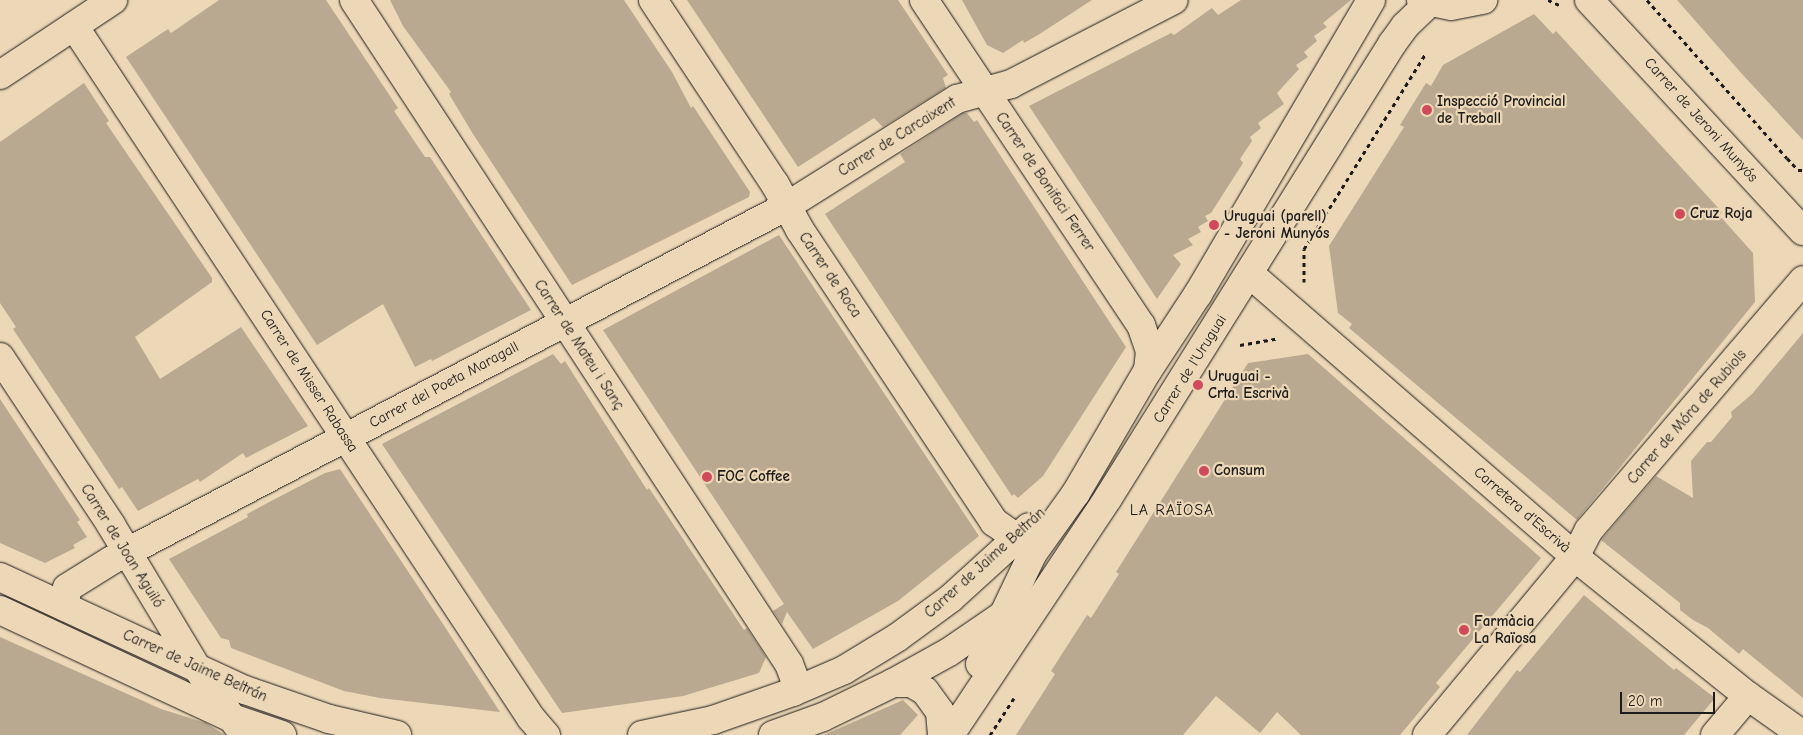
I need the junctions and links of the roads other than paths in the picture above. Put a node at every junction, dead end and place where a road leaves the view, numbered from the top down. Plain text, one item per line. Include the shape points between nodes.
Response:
1 (113, 0) edge
2 (354, 0) edge
3 (653, 0) edge
4 (924, 0) edge
5 (1174, 0) edge
6 (1370, 0) edge
7 (1483, 0) edge
8 (1425, 2) edge
9 (1595, 3) edge
10 (74, 26) junction
11 (0, 74) edge
12 (984, 90) junction
13 (787, 206) junction
14 (1803, 231) edge
15 (1250, 274) junction
16 (1803, 280) edge
17 (564, 321) junction
18 (0, 357) edge
19 (1148, 370) junction
20 (345, 438) junction
21 (1094, 459) junction
22 (1021, 534) junction
23 (128, 552) junction
24 (1575, 557) junction
25 (1059, 571) junction
26 (0, 577) edge
27 (65, 606) junction
28 (1005, 614) junction
29 (5, 615) edge
30 (197, 668) junction
31 (893, 683) junction
32 (793, 692) junction
33 (1748, 696) junction
34 (238, 727) edge
35 (282, 735) edge
36 (397, 735) edge
37 (546, 735) edge
38 (642, 735) edge
39 (773, 735) edge
40 (944, 735) edge
41 (950, 735) edge
42 (1427, 735) edge
43 (1715, 735) edge
44 (1803, 735) edge

1 - 10 street
2 - 17 street, Carrer de Mateu i Sanç
3 - 13 street, Carrer de Roca
4 - 12 street, Carrer de Bonifaci Ferrer
5 - 12 street, Carrer de Carcaixent via 1011,84
6 - 19 street via 1203,286
7 - 8 street via 1451,6
8 - 15 street, Carrer de l'Uruguai via 1392,44
9 - 14 street, Carrer de Jeroni Munyós
10 - 11 street
10 - 20 street, Carrer de Misser Rabassa
12 - 13 street, Carrer de Carcaixent via 957,98
12 - 19 street, Carrer de Bonifaci Ferrer via 1141,325 1150,351
13 - 17 street, Carrer del Poeta Maragall
13 - 22 street, Carrer de Roca via 994,522 1010,534
15 - 24 street, Carretera d'Escrivà
15 - 25 street, Carrer de l'Uruguai
16 - 24 street, Carrer de Móra de Rubiols via 1589,530
17 - 20 street, Carrer del Poeta Maragall
17 - 32 street, Carrer de Mateu i Sanç via 789,664 795,680
18 - 23 street, Carrer de Joan Aguiló
19 - 21 street
20 - 23 street, Carrer del Poeta Maragall
20 - 37 street, Carrer de Misser Rabassa via 531,718
21 - 22 street, Carrer de Jaime Beltrán
21 - 28 street via 1076,493 1033,553
22 - 32 street, Carrer de Jaime Beltrán via 951,598 898,637 844,670
23 - 27 street, Carrer del Poeta Maragall via 73,582 67,588
23 - 30 street, Carrer de Joan Aguiló
24 - 33 street, Carretera d'Escrivà
24 - 42 street, Carrer de Móra de Rubiols
25 - 28 street
25 - 41 street, Carrer de l'Uruguai
26 - 27 street, Carrer de Jaime Beltrán
27 - 30 street, Carrer de Jaime Beltrán
28 - 31 street via 949,652
28 - 40 street
29 - 34 street, Carrer de Jaime Beltrán
30 - 34 street, Carrer de Joan Aguiló
30 - 36 street, Carrer de Jaime Beltrán via 289,706
31 - 39 street via 823,717
31 - 40 street via 911,683 925,691 940,712
32 - 38 street, Carrer de Jaime Beltrán via 713,720
33 - 43 street
33 - 44 street, Carretera d'Escrivà
34 - 35 street, Carrer de Jaime Beltrán

